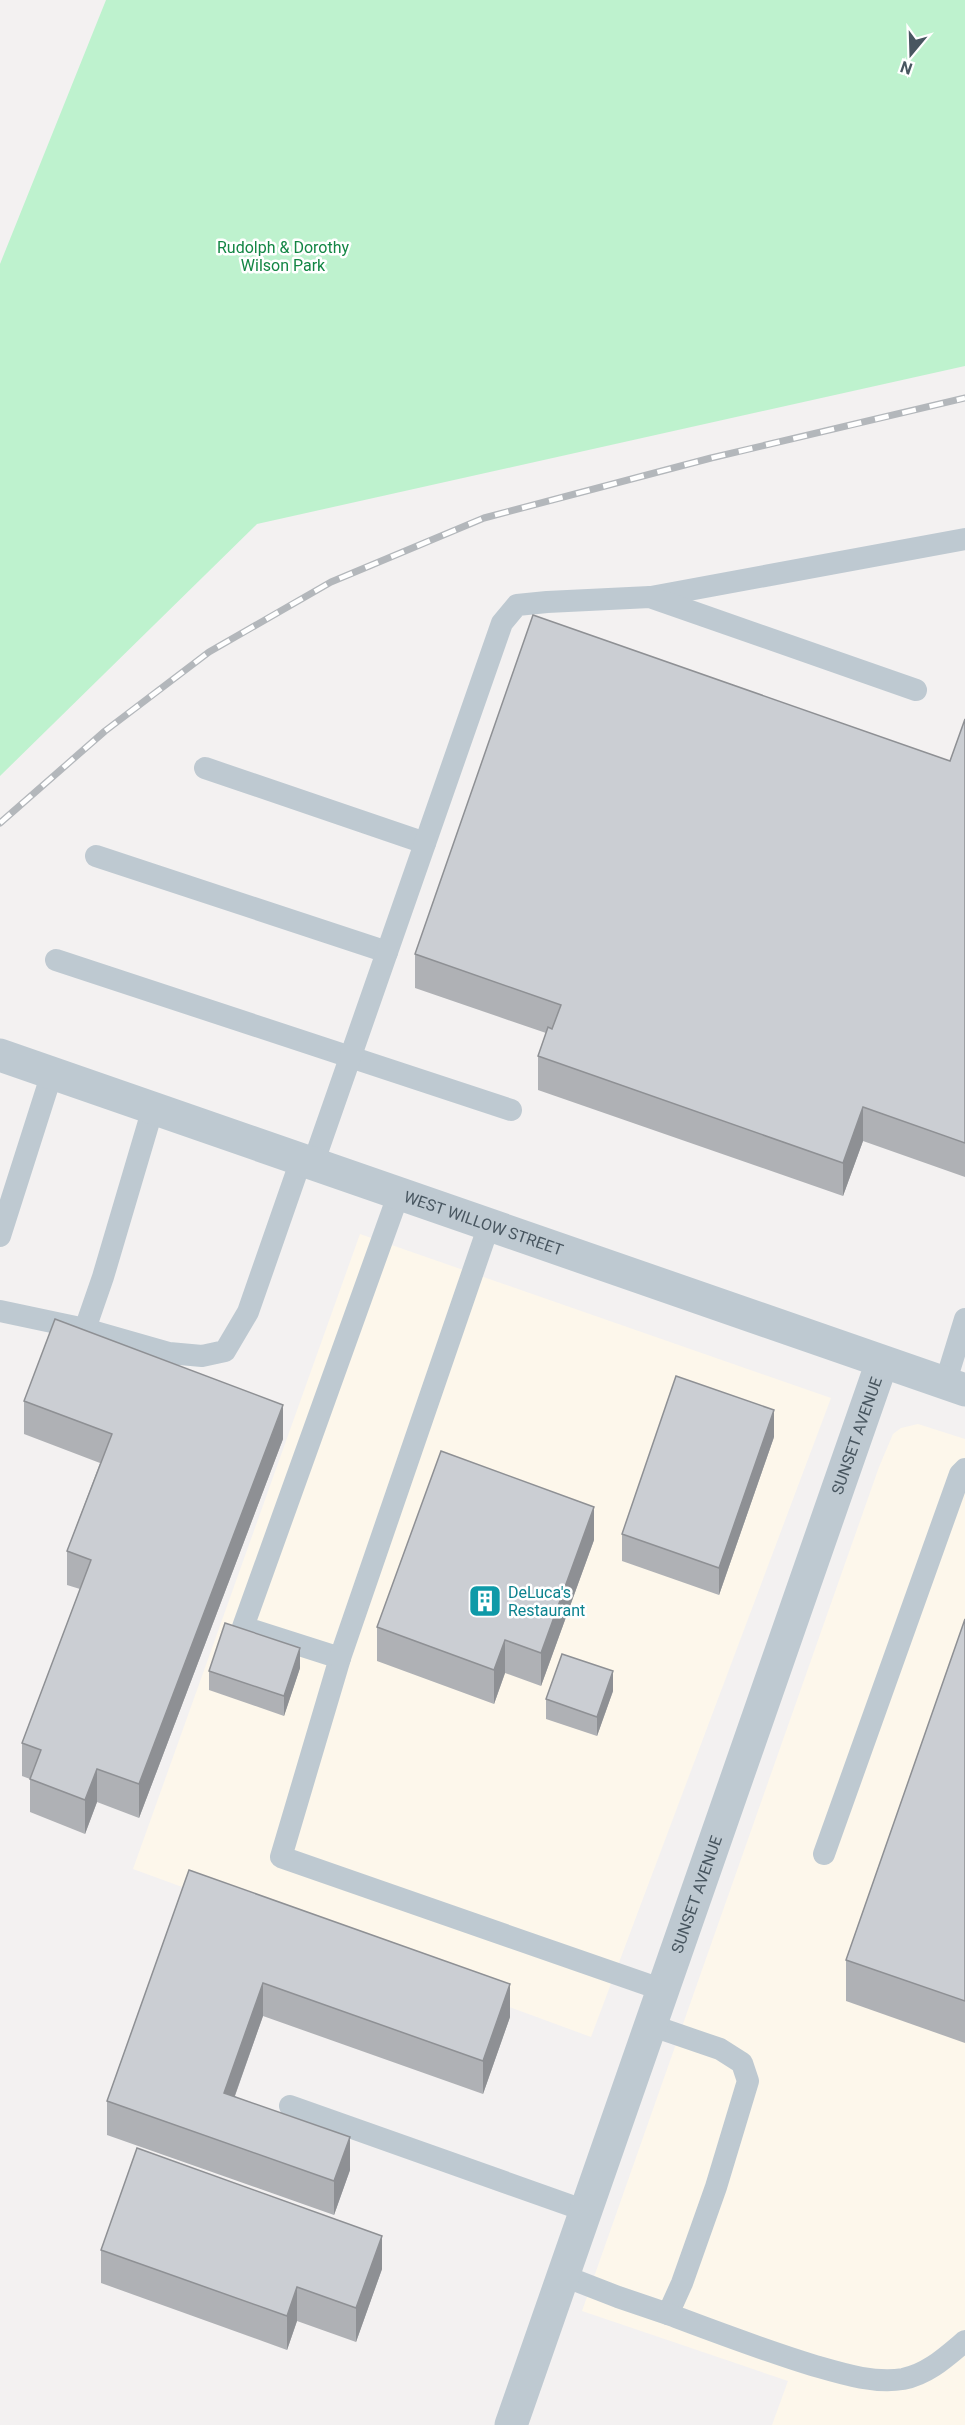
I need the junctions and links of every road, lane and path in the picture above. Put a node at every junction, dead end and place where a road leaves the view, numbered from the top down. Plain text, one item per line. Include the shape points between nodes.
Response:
1 (965, 539) edge
2 (650, 597) junction
3 (916, 690) dead end
4 (205, 768) dead end
5 (425, 843) junction
6 (96, 856) dead end
7 (387, 952) junction
8 (56, 960) dead end
9 (0, 1055) edge
10 (350, 1058) junction
11 (52, 1073) junction
12 (153, 1108) junction
13 (511, 1110) dead end
14 (307, 1162) junction
15 (399, 1193) junction
16 (489, 1225) junction
17 (0, 1236) edge
18 (0, 1311) edge
19 (965, 1319) edge
20 (85, 1329) junction
21 (882, 1362) junction
22 (955, 1387) edge
23 (965, 1469) edge
24 (340, 1658) junction
25 (824, 1854) dead end
26 (663, 1990) junction
27 (650, 2025) junction
28 (290, 2106) dead end
29 (586, 2211) junction
30 (564, 2276) junction
31 (668, 2314) junction
32 (965, 2341) edge
33 (511, 2425) edge

1 - 2 lane
2 - 3 lane
2 - 5 lane via 517,605 502,622
4 - 5 lane
5 - 7 lane
6 - 7 lane
7 - 10 lane
8 - 10 lane
9 - 11 street, WEST WILLOW STREET
10 - 13 lane
10 - 14 lane
11 - 12 street, WEST WILLOW STREET
11 - 17 lane
12 - 14 street, WEST WILLOW STREET
12 - 20 lane
14 - 15 street, WEST WILLOW STREET
14 - 20 lane via 248,1312 225,1351 202,1356 169,1353
15 - 16 street, WEST WILLOW STREET
15 - 24 lane via 243,1627
16 - 21 street, WEST WILLOW STREET
16 - 24 lane
18 - 20 lane
19 - 22 lane
21 - 22 street, WEST WILLOW STREET
21 - 26 street, SUNSET AVENUE
23 - 25 lane
24 - 26 lane via 281,1857
26 - 27 street, SUNSET AVENUE
27 - 29 street, SUNSET AVENUE
27 - 31 lane via 720,2049 742,2063 748,2081 716,2187
28 - 29 lane
29 - 30 street, SUNSET AVENUE
30 - 31 lane
30 - 33 street, SUNSET AVENUE
31 - 32 lane via 752,2346 837,2372 876,2379 903,2379 937,2366

